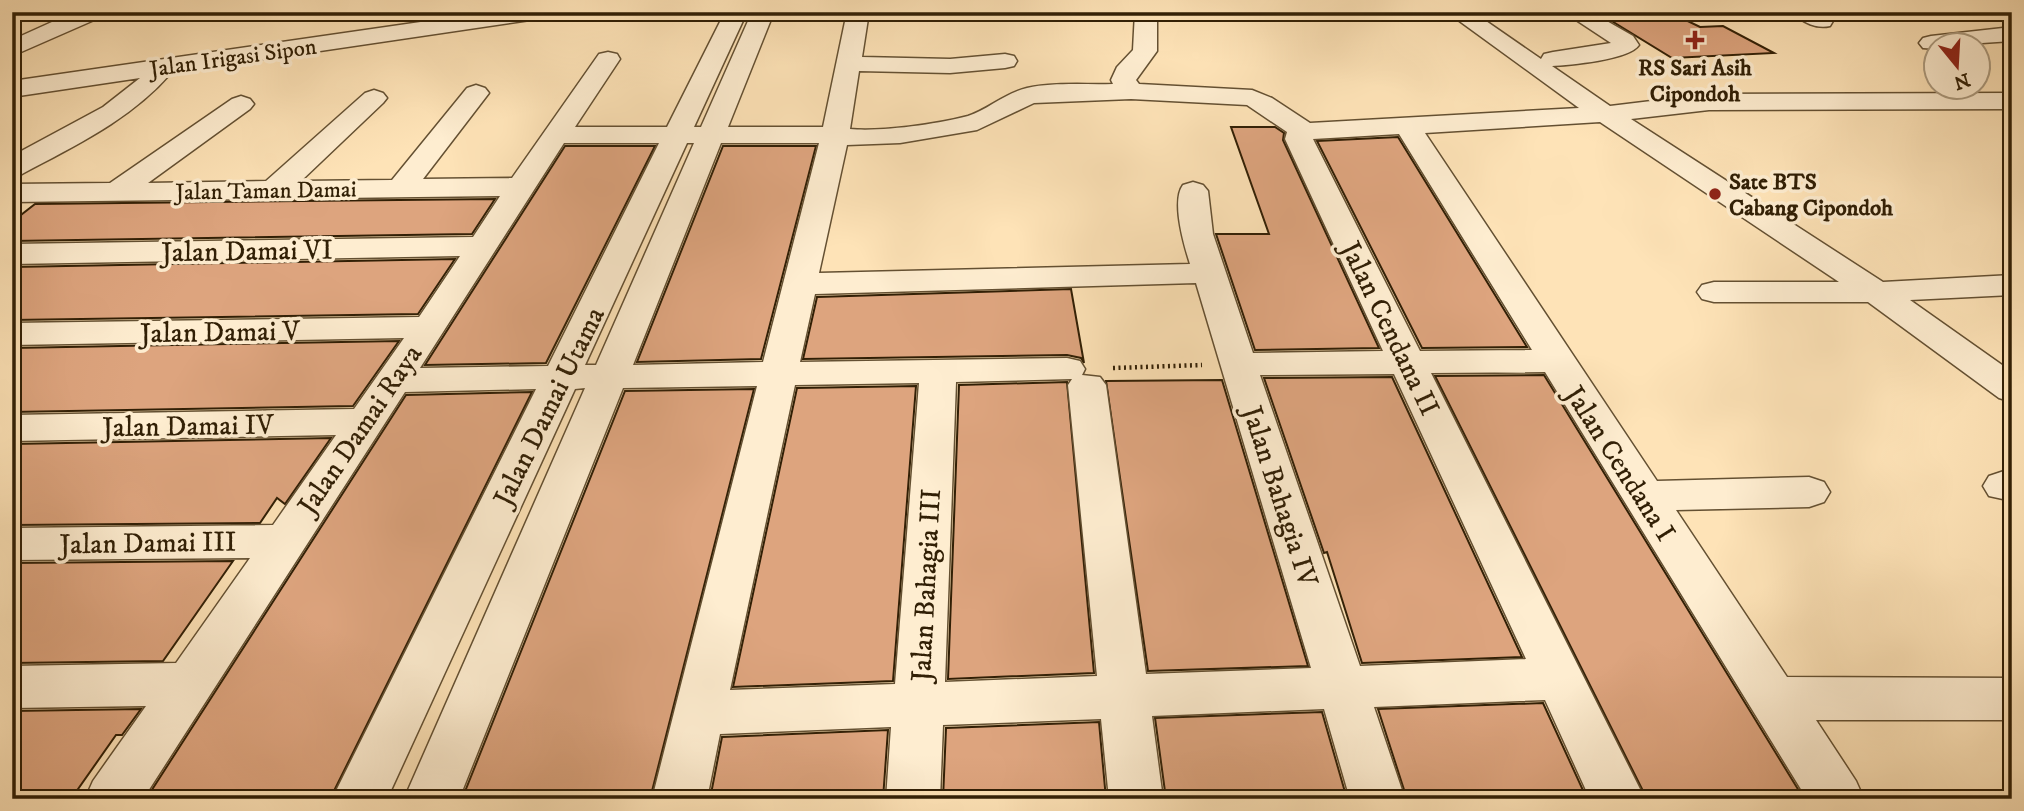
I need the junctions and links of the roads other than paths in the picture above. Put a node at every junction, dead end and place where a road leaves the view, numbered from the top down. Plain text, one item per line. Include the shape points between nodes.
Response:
1 (93, 12) edge
2 (414, 12) edge
3 (537, 12) edge
4 (736, 12) edge
5 (763, 12) edge
6 (858, 12) edge
7 (1146, 12) edge
8 (1458, 12) edge
9 (1484, 12) edge
10 (1575, 12) edge
11 (1986, 17) dead end
12 (2012, 26) edge
13 (2012, 34) edge
14 (1993, 36) edge
15 (12, 49) edge
16 (608, 59) dead end
17 (1553, 59) junction
18 (1005, 61) dead end
19 (848, 64) junction
20 (163, 67) junction
21 (100, 68) junction
22 (12, 72) edge
23 (12, 89) edge
24 (1130, 91) junction
25 (476, 93) dead end
26 (374, 98) dead end
27 (2008, 103) edge
28 (241, 104) dead end
29 (1633, 111) junction
30 (1407, 125) junction
31 (1302, 130) junction
32 (554, 135) junction
33 (695, 135) junction
34 (835, 135) junction
35 (520, 187) junction
36 (400, 189) junction
37 (16, 190) edge
38 (274, 190) junction
39 (1193, 191) dead end
40 (116, 192) junction
41 (481, 246) junction
42 (12, 254) edge
43 (1209, 273) junction
44 (800, 284) junction
45 (2012, 285) edge
46 (1914, 291) junction
47 (1714, 292) dead end
48 (1876, 292) junction
49 (428, 327) junction
50 (12, 334) edge
51 (2012, 357) edge
52 (1556, 361) junction
53 (1408, 362) junction
54 (1238, 364) junction
55 (938, 372) junction
56 (779, 375) junction
57 (608, 378) junction
58 (561, 379) junction
59 (394, 380) junction
60 (2012, 390) edge
61 (365, 422) junction
62 (12, 428) edge
63 (1809, 492) dead end
64 (1642, 496) junction
65 (283, 541) junction
66 (12, 544) edge
67 (1559, 679) junction
68 (190, 684) junction
69 (12, 687) edge
70 (1343, 687) junction
71 (1123, 696) junction
72 (1772, 698) junction
73 (2012, 699) edge
74 (918, 704) junction
75 (700, 713) junction
76 (112, 799) edge
77 (359, 799) edge
78 (431, 799) edge
79 (679, 799) edge
80 (913, 799) edge
81 (1136, 799) edge
82 (1378, 799) edge
83 (1618, 799) edge
84 (1837, 799) edge

1 - 15 street
2 - 21 street, Jalan Irigasi Sipon
3 - 20 street, Jalan Irigasi Sipon
4 - 33 street, Jalan Damai Utama
5 - 33 street, Jalan Damai Utama
6 - 19 street
7 - 24 street via 1145,51 1123,80
8 - 29 street
9 - 17 street
10 - 17 street via 1627,45
11 - 12 street
13 - 14 street
16 - 32 street, Jalan Damai Raya
17 - 29 street
18 - 19 street via 950,66
19 - 34 street
20 - 21 street, Jalan Irigasi Sipon
20 - 37 street via 143,91
21 - 22 street, Jalan Irigasi Sipon
21 - 23 street, Jalan Irigasi Sipon
24 - 31 street via 1252,98
24 - 34 street via 1031,95 977,122 900,135
25 - 36 street
26 - 38 street
27 - 29 street via 1709,102
28 - 40 street
29 - 30 street
29 - 46 street
29 - 48 street via 1737,198
30 - 31 street
30 - 52 street, Jalan Cendana I
31 - 53 street, Jalan Cendana II via 1300,139
32 - 33 street
32 - 35 street, Jalan Damai Raya
33 - 34 street
33 - 57 street, Jalan Damai Utama
33 - 58 street, Jalan Damai Utama
34 - 44 street
35 - 36 street, Jalan Taman Damai
35 - 41 street, Jalan Damai Raya
36 - 38 street, Jalan Taman Damai
37 - 40 street, Jalan Taman Damai
38 - 40 street, Jalan Taman Damai
39 - 43 street, Jalan Bahagia IV
41 - 42 street, Jalan Damai VI
41 - 49 street, Jalan Damai Raya
43 - 44 street
43 - 54 street, Jalan Bahagia IV
44 - 56 street
45 - 46 street
46 - 48 street
46 - 51 street
47 - 48 street
48 - 60 street
49 - 50 street, Jalan Damai V
49 - 59 street, Jalan Damai Raya
52 - 53 street
52 - 64 street, Jalan Cendana I
53 - 54 street
53 - 67 street, Jalan Cendana II
54 - 70 street, Jalan Bahagia IV
55 - 56 street
55 - 71 street via 1084,374
55 - 74 street, Jalan Bahagia III
56 - 57 street
56 - 75 street
57 - 58 street
57 - 78 street, Jalan Damai Utama
58 - 59 street
58 - 77 street, Jalan Damai Utama
59 - 61 street, Jalan Damai Raya
61 - 62 street, Jalan Damai IV
61 - 65 street, Jalan Damai Raya
63 - 64 street
64 - 72 street, Jalan Cendana I
65 - 66 street, Jalan Damai III
65 - 68 street, Jalan Damai Raya
67 - 70 street
67 - 83 street, Jalan Cendana II
68 - 69 street
68 - 76 street, Jalan Damai Raya
70 - 71 street
70 - 82 street, Jalan Bahagia IV
71 - 74 street
71 - 81 street
72 - 73 street
72 - 84 street, Jalan Cendana I
74 - 75 street
74 - 80 street, Jalan Bahagia III
75 - 79 street

